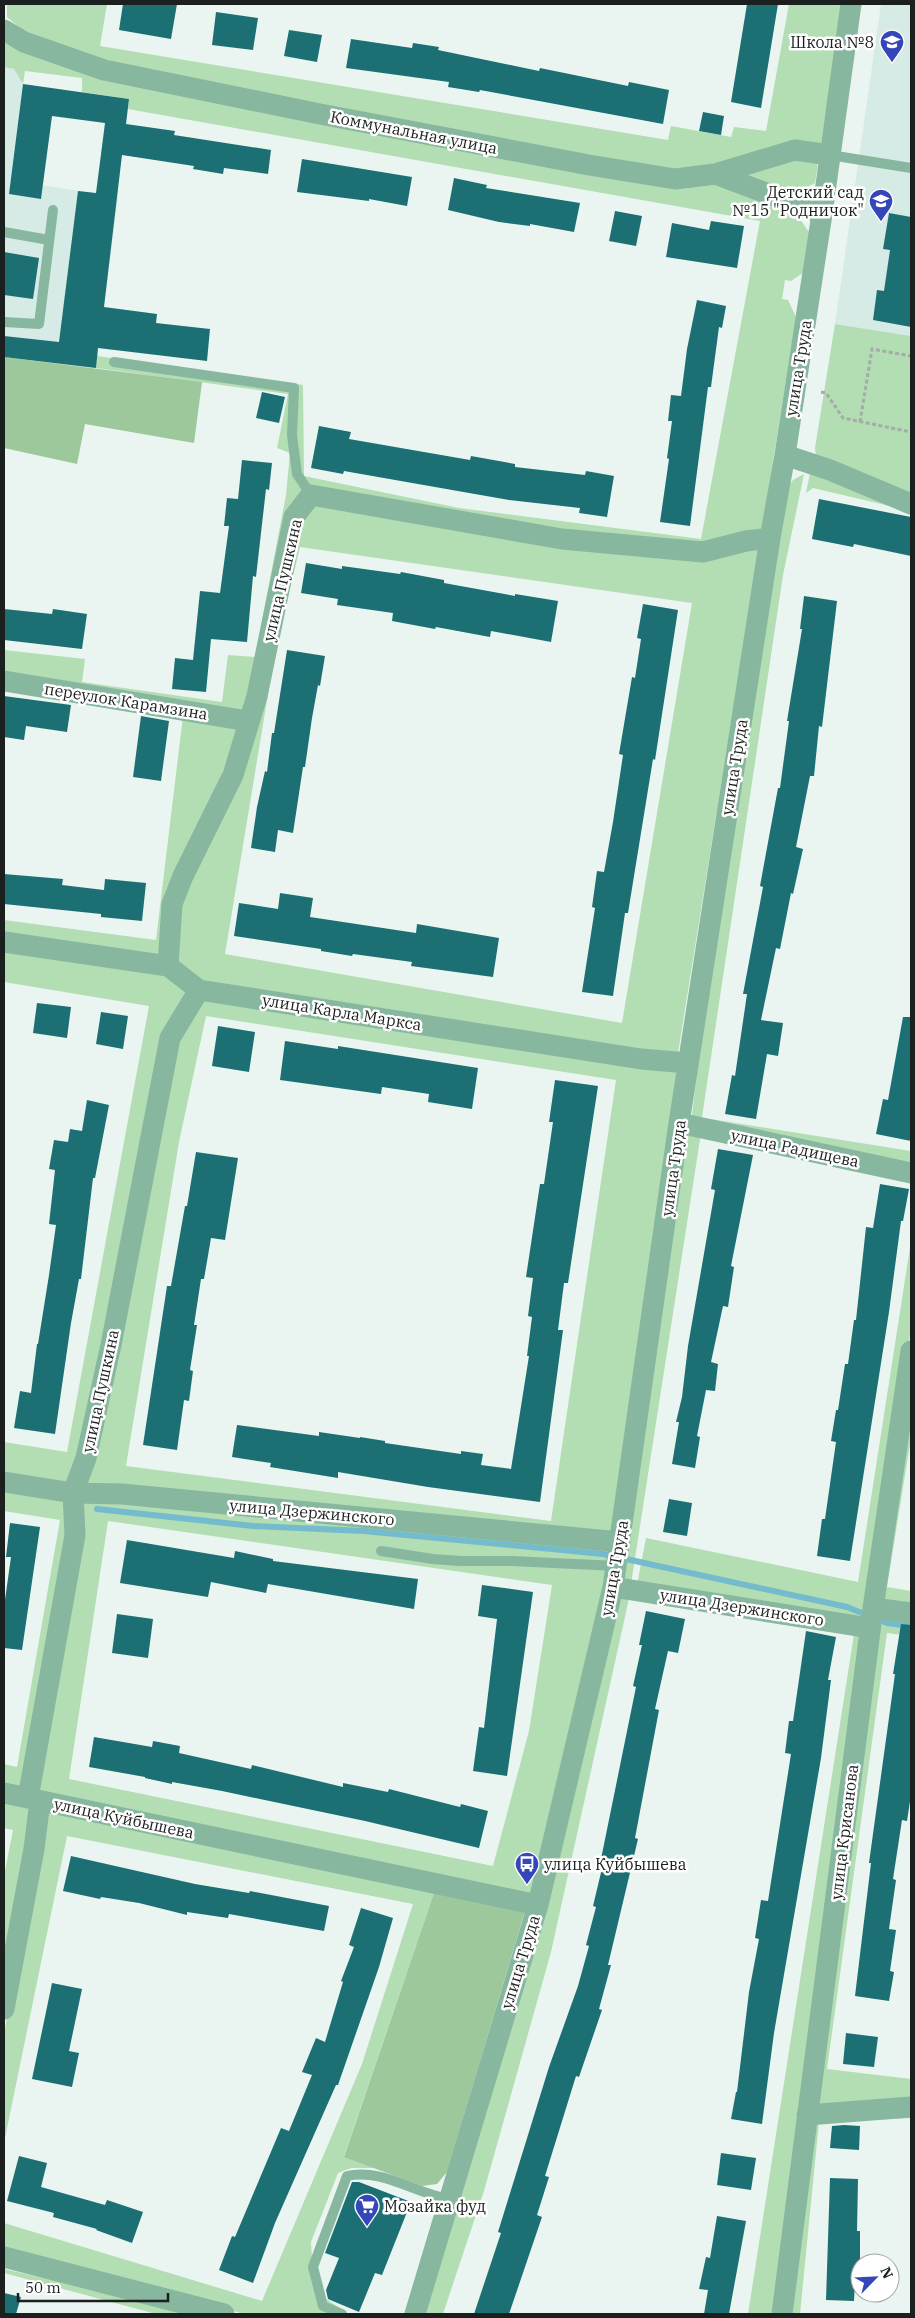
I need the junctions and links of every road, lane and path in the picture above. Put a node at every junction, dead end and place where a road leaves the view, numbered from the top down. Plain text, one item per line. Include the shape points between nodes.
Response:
1 (851, 4) edge
2 (4, 30) edge
3 (830, 156) junction
4 (911, 168) edge
5 (715, 174) junction
6 (53, 210) dead end
7 (822, 214) junction
8 (4, 232) edge
9 (49, 240) junction
10 (4, 322) edge
11 (911, 356) edge
12 (114, 362) dead end
13 (821, 392) dead end
14 (860, 422) junction
15 (911, 432) edge
16 (785, 455) junction
17 (311, 496) junction
18 (911, 504) edge
19 (770, 538) junction
20 (4, 681) edge
21 (248, 721) junction
22 (4, 942) edge
23 (168, 966) junction
24 (198, 990) junction
25 (688, 1063) junction
26 (679, 1123) junction
27 (911, 1173) edge
28 (911, 1351) edge
29 (4, 1482) edge
30 (73, 1493) junction
31 (620, 1542) junction
32 (381, 1550) dead end
33 (615, 1577) junction
34 (911, 1613) edge
35 (872, 1618) junction
36 (4, 1793) edge
37 (34, 1799) junction
38 (538, 1905) junction
39 (4, 2009) edge
40 (911, 2107) edge
41 (807, 2115) junction
42 (449, 2199) junction
43 (4, 2257) edge
44 (224, 2314) edge
45 (342, 2314) edge
46 (415, 2314) edge
47 (782, 2314) edge

1 - 3 street, улица Труда
2 - 5 street, Коммунальная улица via 24,42 104,70 310,112 675,179
3 - 4 lane
3 - 5 street, Коммунальная улица via 795,150
3 - 7 street, улица Труда
5 - 7 street
6 - 9 lane
7 - 16 street, улица Труда
8 - 9 lane
9 - 10 lane via 38,324
11 - 14 path via 872,349
12 - 17 lane via 294,388 292,435 297,474
13 - 14 path via 826,393 843,418
14 - 15 path
16 - 18 street
16 - 19 street, улица Труда
17 - 19 street via 562,539 702,552
17 - 21 street, улица Пушкина via 294,517 257,696
19 - 25 street, улица Труда
20 - 21 street, переулок Карамзина
21 - 23 street, улица Пушкина via 233,775 172,904
22 - 23 street
23 - 24 street, улица Карла Маркса
24 - 25 street, улица Карла Маркса via 641,1059
24 - 30 street, улица Пушкина via 170,1038 111,1345 86,1458
25 - 26 street, улица Труда
26 - 27 street, улица Радищева
26 - 31 street, улица Труда
28 - 35 street, улица Крисанова
29 - 30 street, улица Дзержинского
30 - 31 street, улица Дзержинского via 122,1494
30 - 37 street, улица Пушкина via 75,1535
31 - 33 street, улица Труда
32 - 33 lane via 433,1560 512,1561
33 - 35 street, улица Дзержинского
33 - 38 street, улица Труда
34 - 35 street, улица Дзержинского
35 - 41 street, улица Крисанова
36 - 37 street, улица Куйбышева
37 - 38 street, улица Куйбышева
37 - 39 street, улица Пушкина via 34,1849
38 - 42 street, улица Труда
40 - 41 street
41 - 47 street, улица Крисанова
42 - 45 lane via 430,2196 375,2174 346,2176 312,2268 323,2306
42 - 46 street, улица Труда
43 - 44 street

